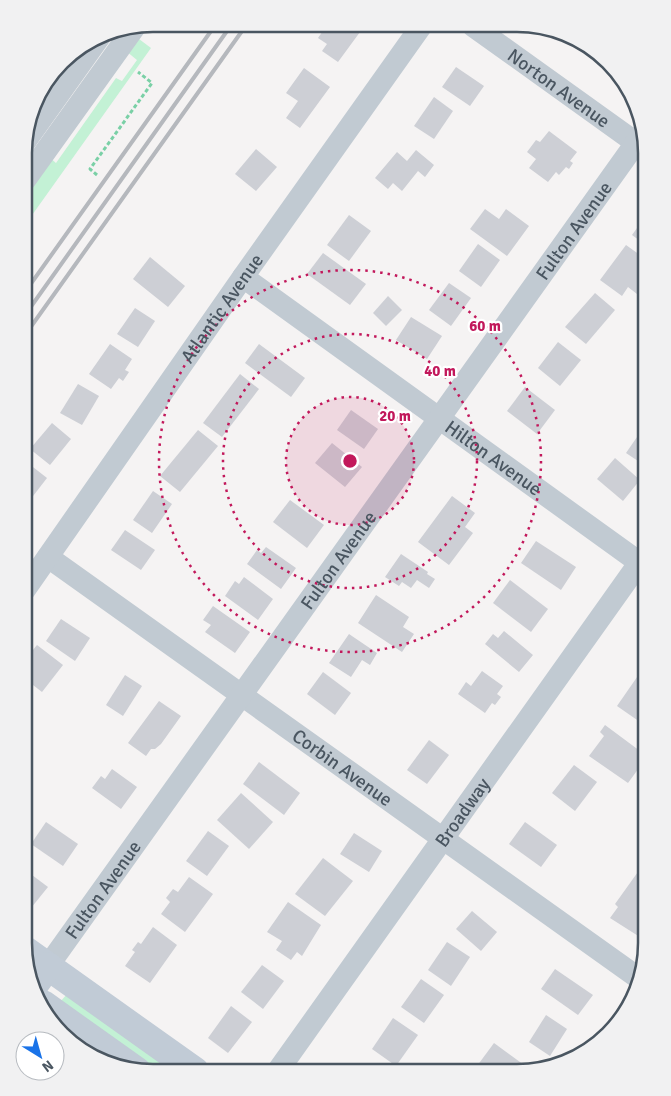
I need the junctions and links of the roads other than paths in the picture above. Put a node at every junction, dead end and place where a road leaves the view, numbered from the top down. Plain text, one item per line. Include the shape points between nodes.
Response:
1 (417, 32) edge
2 (482, 32) edge
3 (129, 35) edge
4 (89, 52) edge
5 (36, 126) edge
6 (637, 139) edge
7 (638, 148) edge
8 (32, 170) edge
9 (242, 277) junction
10 (439, 419) junction
11 (638, 555) edge
12 (48, 557) junction
13 (638, 570) edge
14 (32, 580) edge
15 (242, 694) junction
16 (443, 839) junction
17 (634, 975) edge
18 (40, 977) edge
19 (56, 1013) edge
20 (119, 1058) edge
21 (183, 1064) edge
22 (283, 1064) edge

1 - 9 street, Atlantic Avenue
2 - 6 street, Norton Avenue
3 - 8 street
4 - 5 street
7 - 10 street, Fulton Avenue
9 - 10 street, Hilton Avenue
9 - 12 street, Atlantic Avenue
10 - 11 street, Hilton Avenue
10 - 15 street, Fulton Avenue
12 - 14 street, Atlantic Avenue
12 - 15 street, Corbin Avenue
13 - 16 street, Broadway
15 - 16 street, Corbin Avenue
15 - 18 street, Fulton Avenue
16 - 17 street, Corbin Avenue
16 - 22 street, Broadway
18 - 21 main road
19 - 20 main road

